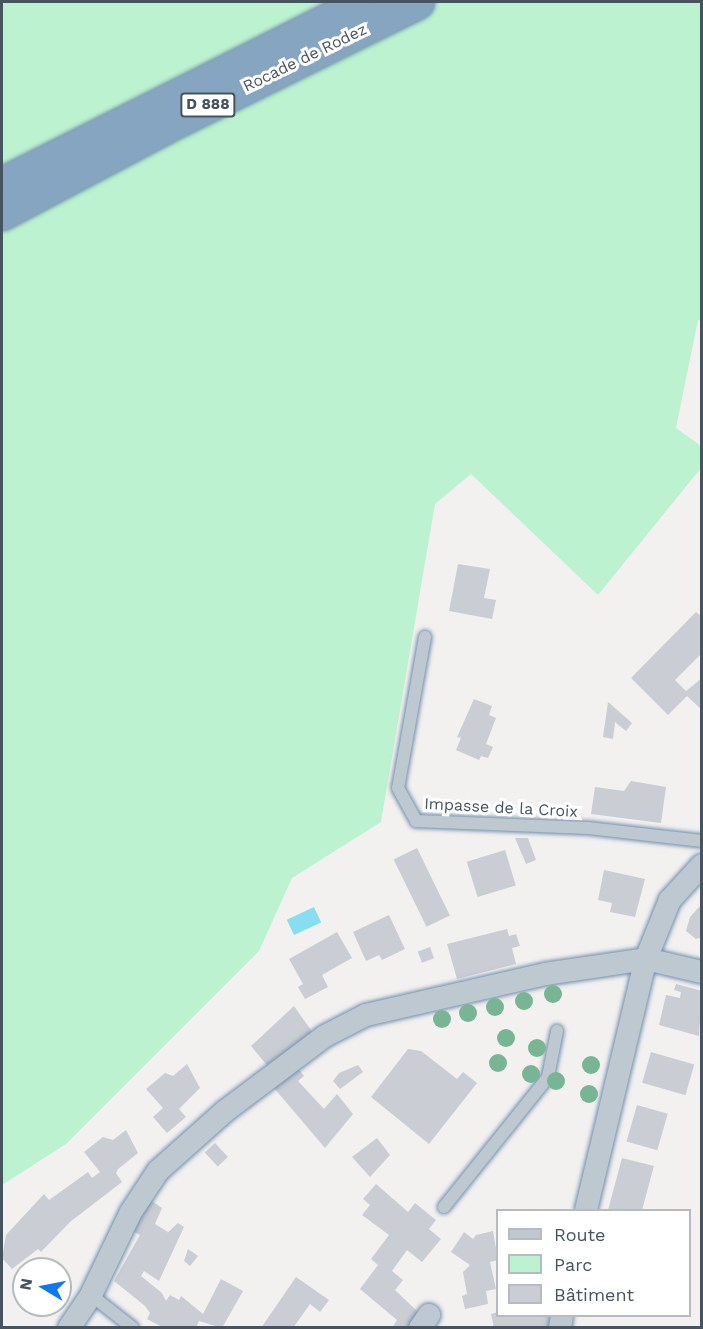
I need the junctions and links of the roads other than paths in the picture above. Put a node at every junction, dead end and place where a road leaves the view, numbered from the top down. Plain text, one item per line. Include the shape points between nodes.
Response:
1 (364, 2) edge
2 (417, 2) edge
3 (2, 184) edge
4 (2, 213) edge
5 (425, 637) dead end
6 (702, 841) edge
7 (702, 865) edge
8 (646, 959) junction
9 (702, 972) edge
10 (557, 1031) dead end
11 (444, 1207) dead end
12 (586, 1209) edge
13 (91, 1295) junction
14 (69, 1328) edge
15 (133, 1328) edge

1 - 3 highway, Rocade de Rodez / D 888
2 - 4 highway, Rocade de Rodez / D 888 via 166,126
5 - 6 lane, Impasse de la Croix via 398,788 416,821 588,828
7 - 8 street via 670,900
8 - 9 street
8 - 12 street
8 - 13 street via 545,974 366,1015 325,1036 224,1112 158,1171 131,1212
10 - 11 lane via 548,1077
13 - 14 street
13 - 15 lane

